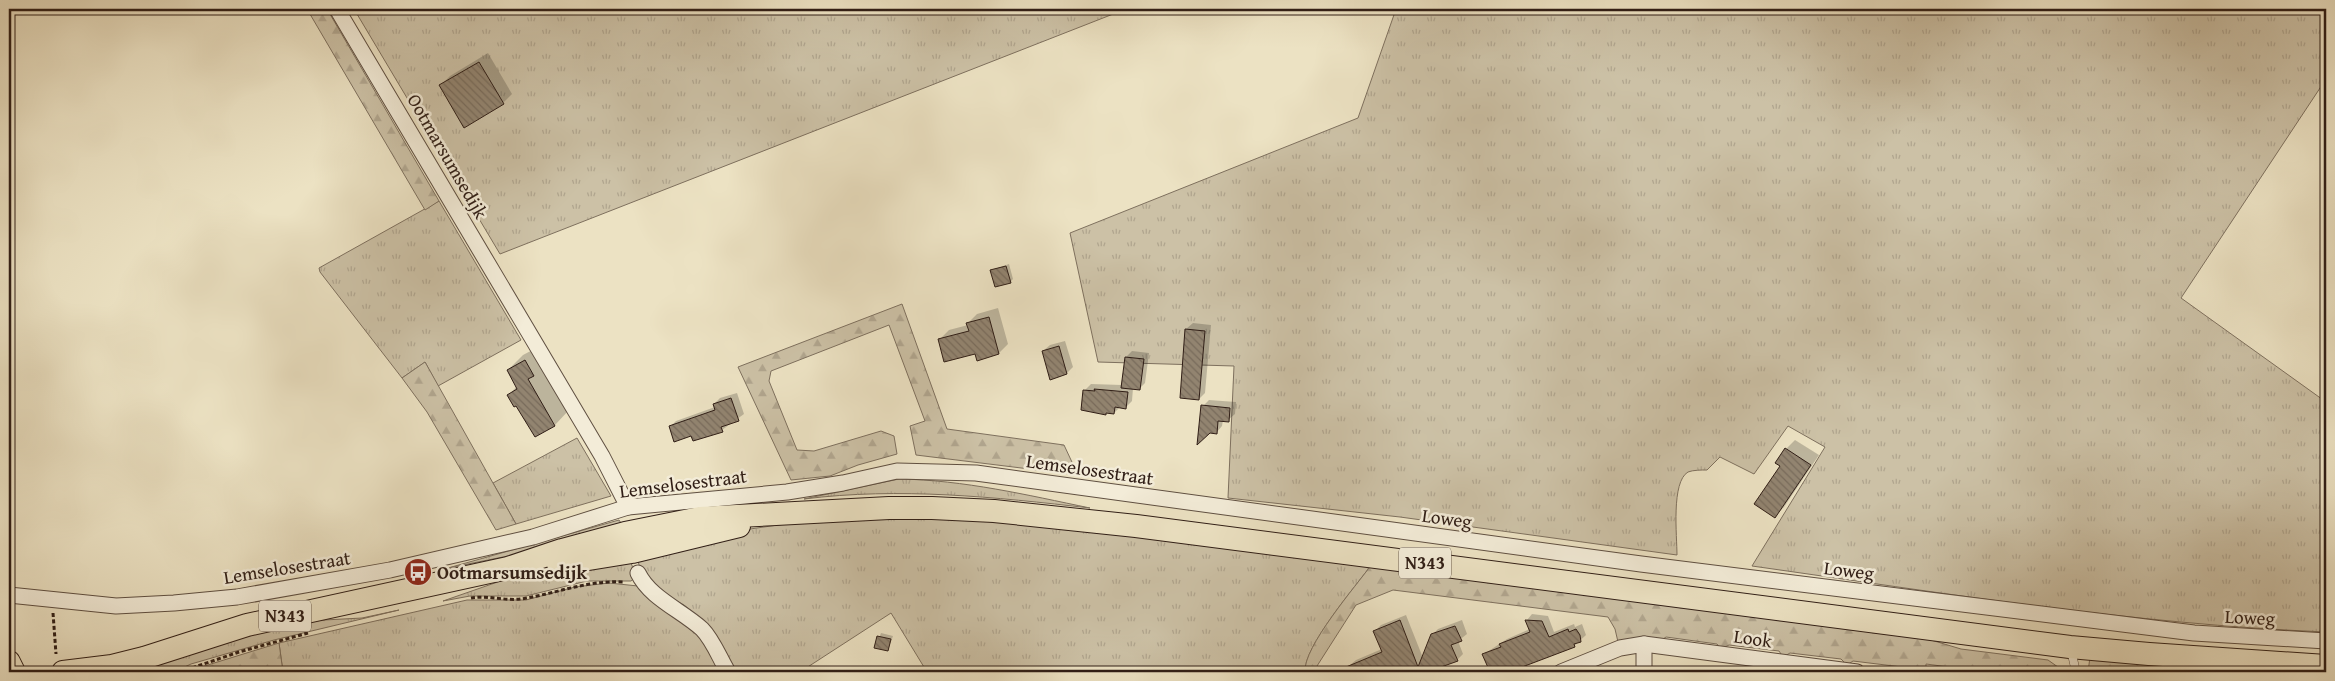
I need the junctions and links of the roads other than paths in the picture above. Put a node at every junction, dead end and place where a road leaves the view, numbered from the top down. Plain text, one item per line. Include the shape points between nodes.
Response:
1 (337, 9) edge
2 (628, 507) junction
3 (1368, 527) joint
4 (640, 577) road end
5 (9, 595) edge
6 (2326, 641) edge
7 (1644, 644) junction
8 (2070, 646) junction
9 (9, 662) edge
10 (60, 664) edge
11 (2326, 666) edge
12 (14, 672) edge
13 (728, 672) edge
14 (1561, 672) edge
15 (1644, 672) edge
16 (1857, 672) edge
17 (2076, 672) edge

1 - 2 street, Ootmarsumsedijk via 602,456
2 - 3 street, Lemselosestraat via 787,492 916,470 985,474
2 - 5 street, Lemselosestraat via 533,537 390,570 237,597 116,606
3 - 6 street, Loweg via 2194,634
4 - 13 street via 651,591 704,631
7 - 14 street, Look via 1620,648
7 - 15 street
7 - 16 street, Look
8 - 10 main road, N343 via 1262,541 994,510 889,508 700,518 562,550 508,568 247,625 128,662
8 - 11 main road, N343
8 - 17 lane
9 - 12 main road

